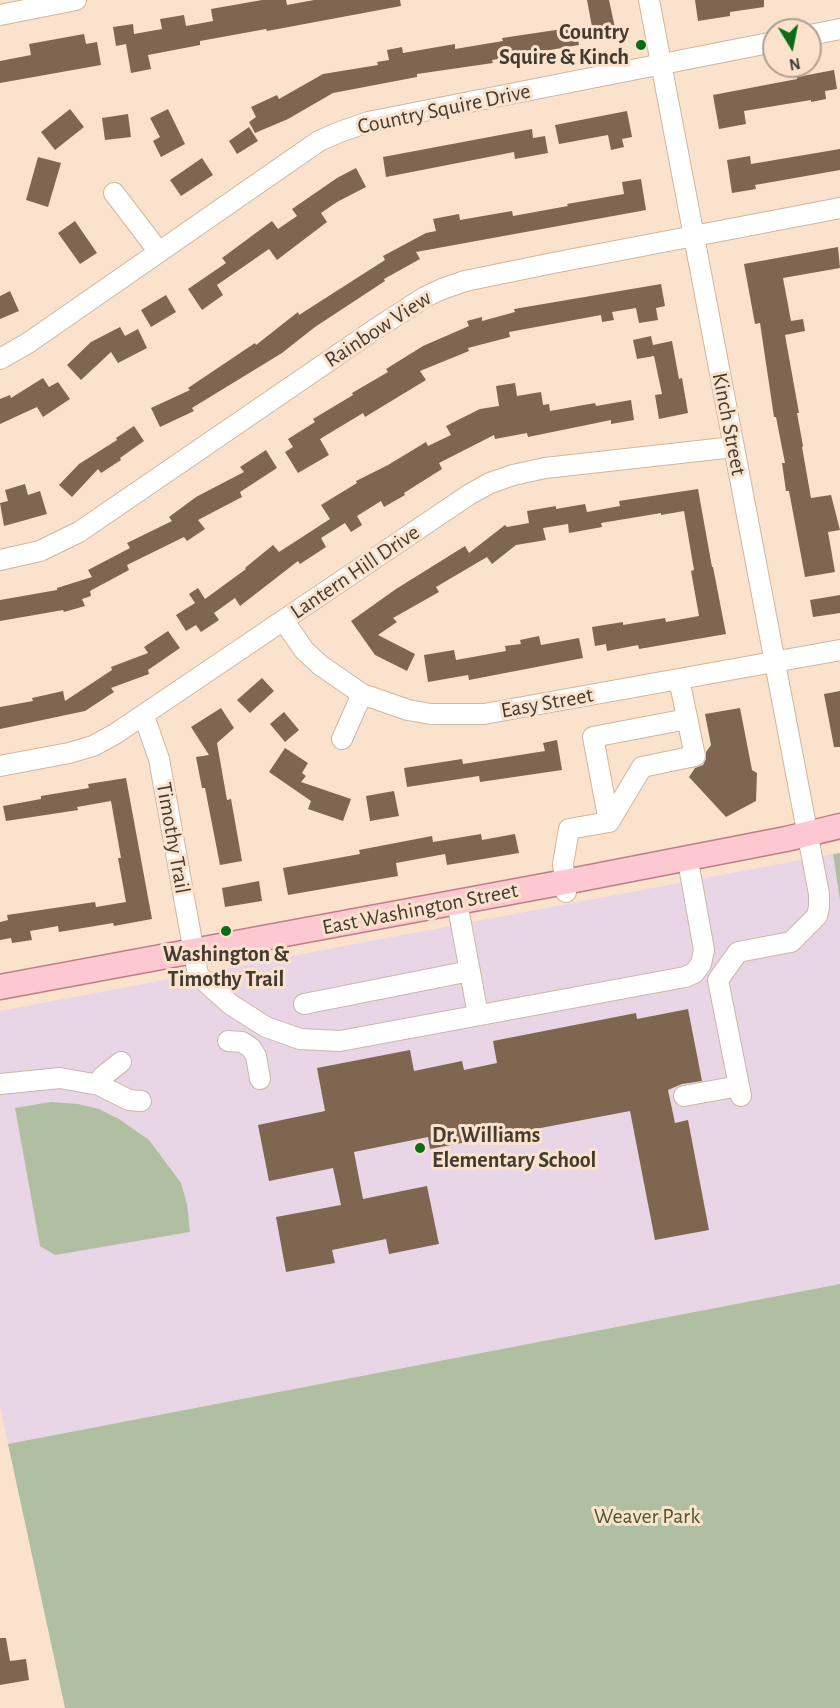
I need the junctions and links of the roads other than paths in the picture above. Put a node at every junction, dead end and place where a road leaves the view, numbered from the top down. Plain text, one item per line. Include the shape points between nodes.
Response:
1 (76, 0) edge
2 (649, 0) edge
3 (0, 15) edge
4 (840, 29) edge
5 (822, 33) edge
6 (762, 44) edge
7 (661, 65) junction
8 (114, 193) dead end
9 (840, 208) edge
10 (694, 236) junction
11 (159, 252) junction
12 (0, 359) edge
13 (734, 447) junction
14 (0, 560) edge
15 (284, 621) junction
16 (840, 650) edge
17 (774, 663) junction
18 (678, 679) junction
19 (362, 694) junction
20 (144, 716) junction
21 (687, 719) junction
22 (342, 739) dead end
23 (0, 766) edge
24 (609, 822) junction
25 (840, 826) edge
26 (840, 840) edge
27 (808, 841) junction
28 (690, 872) junction
29 (566, 887) junction
30 (458, 906) junction
31 (194, 956) junction
32 (470, 971) junction
33 (0, 987) edge
34 (0, 999) edge
35 (304, 1004) dead end
36 (478, 1015) junction
37 (228, 1041) dead end
38 (121, 1062) dead end
39 (260, 1079) dead end
40 (0, 1084) edge
41 (99, 1085) junction
42 (684, 1096) dead end
43 (141, 1101) dead end

1 - 3 street
2 - 7 street, Kinch Street
4 - 5 street
6 - 7 street, Country Squire Drive
7 - 10 street, Kinch Street
7 - 11 street, Country Squire Drive via 368,122 337,133 319,141
8 - 11 street
9 - 10 street, Rainbow View
10 - 13 street, Kinch Street
10 - 14 street, Rainbow View via 465,281 434,293 79,532 40,551
11 - 12 street, Country Squire Drive
13 - 15 street, Lantern Hill Drive via 545,468 490,483
13 - 17 street, Kinch Street
15 - 19 street, Easy Street via 312,658
15 - 20 street, Lantern Hill Drive
16 - 17 street, Easy Street
17 - 18 street, Easy Street
17 - 27 street, Kinch Street
18 - 19 street, Easy Street via 474,715 408,710
18 - 21 street
19 - 22 street
20 - 23 street, Lantern Hill Drive via 93,746
20 - 31 street, Timothy Trail via 159,759
21 - 24 street via 694,756 642,767
21 - 24 street via 593,737
24 - 29 street via 569,829 563,864
25 - 27 main road, East Washington Street
26 - 27 main road, East Washington Street
27 - 28 main road, East Washington Street
27 - 29 main road, East Washington Street
27 - 42 street, Kinch Street via 819,894 817,915 791,942 738,952 718,980 740,1091
28 - 29 main road, East Washington Street
28 - 36 street via 704,950 694,973
29 - 30 main road, East Washington Street
30 - 31 main road, East Washington Street
30 - 32 street
31 - 33 main road, East Washington Street
31 - 34 main road, East Washington Street
31 - 36 street via 198,975 230,1004 266,1027 300,1039 340,1041
32 - 35 street
32 - 36 street
37 - 39 street via 242,1042 251,1048
38 - 41 street via 102,1077
40 - 41 street via 60,1078
41 - 43 street via 129,1100

